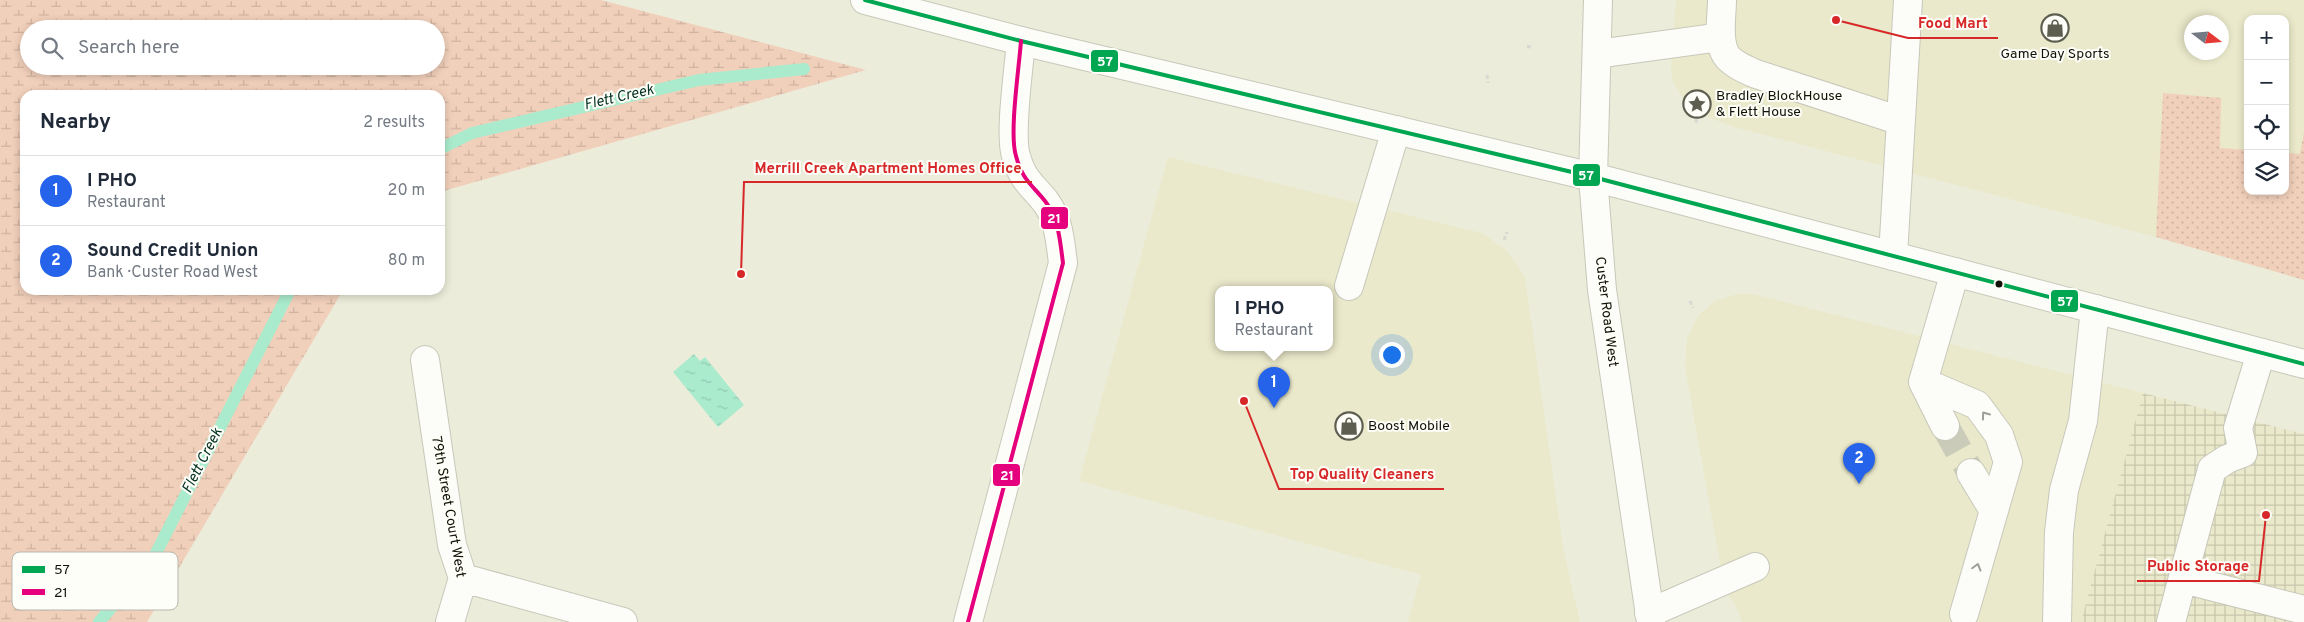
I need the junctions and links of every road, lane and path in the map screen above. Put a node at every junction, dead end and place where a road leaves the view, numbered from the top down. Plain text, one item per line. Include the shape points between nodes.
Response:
1 (865, 0) edge
2 (1598, 0) edge
3 (1722, 0) edge
4 (1908, 0) edge
5 (1721, 37) junction
6 (1021, 41) junction
7 (1527, 46) dead end
8 (1533, 48) dead end
9 (1597, 54) junction
10 (1487, 75) dead end
11 (1488, 83) dead end
12 (1697, 114) dead end
13 (1901, 121) junction
14 (1696, 122) dead end
15 (1396, 130) junction
16 (1593, 177) junction
17 (1507, 232) dead end
18 (1504, 240) dead end
19 (1893, 256) junction
20 (1955, 272) junction
21 (1349, 286) dead end
22 (1690, 301) dead end
23 (1693, 308) dead end
24 (2095, 309) junction
25 (2261, 353) junction
26 (425, 360) dead end
27 (2304, 364) edge
28 (1923, 382) junction
29 (1945, 426) tunnel mouth
30 (1971, 473) tunnel mouth
31 (1994, 511) junction
32 (1755, 567) dead end
33 (463, 578) junction
34 (2183, 579) junction
35 (2304, 610) edge
36 (2268, 612) edge
37 (1964, 614) dead end
38 (1650, 618) edge
39 (450, 622) edge
40 (623, 622) edge
41 (968, 622) edge
42 (2057, 622) edge
43 (2171, 622) edge

1 - 6 main road
2 - 9 main road, Custer Road West
3 - 5 main road
4 - 13 main road
5 - 9 main road
5 - 13 main road via 1726,55 1741,67
6 - 15 main road
6 - 41 main road via 1014,124 1015,154 1024,179 1046,202 1059,229 1062,263
7 - 8 path
9 - 16 main road, Custer Road West
10 - 11 path
12 - 14 path
13 - 19 main road
15 - 16 main road
15 - 21 main road
16 - 19 main road
16 - 38 main road, Custer Road West via 1602,290
17 - 18 path
19 - 20 main road
20 - 24 main road
20 - 28 main road
22 - 23 path
24 - 25 main road
24 - 42 main road via 2083,422 2064,490 2059,532
25 - 27 main road
25 - 34 main road via 2238,428 2242,453 2212,469
26 - 33 main road, 79th Street Court West via 452,544
28 - 29 main road
31 -> 28 main road via 2008,462 1999,435 1977,405
30 - 31 main road
37 -> 31 main road
32 - 38 main road
33 - 39 main road, 79th Street Court West
33 - 40 main road
34 - 36 main road
34 - 43 main road
35 - 36 main road

